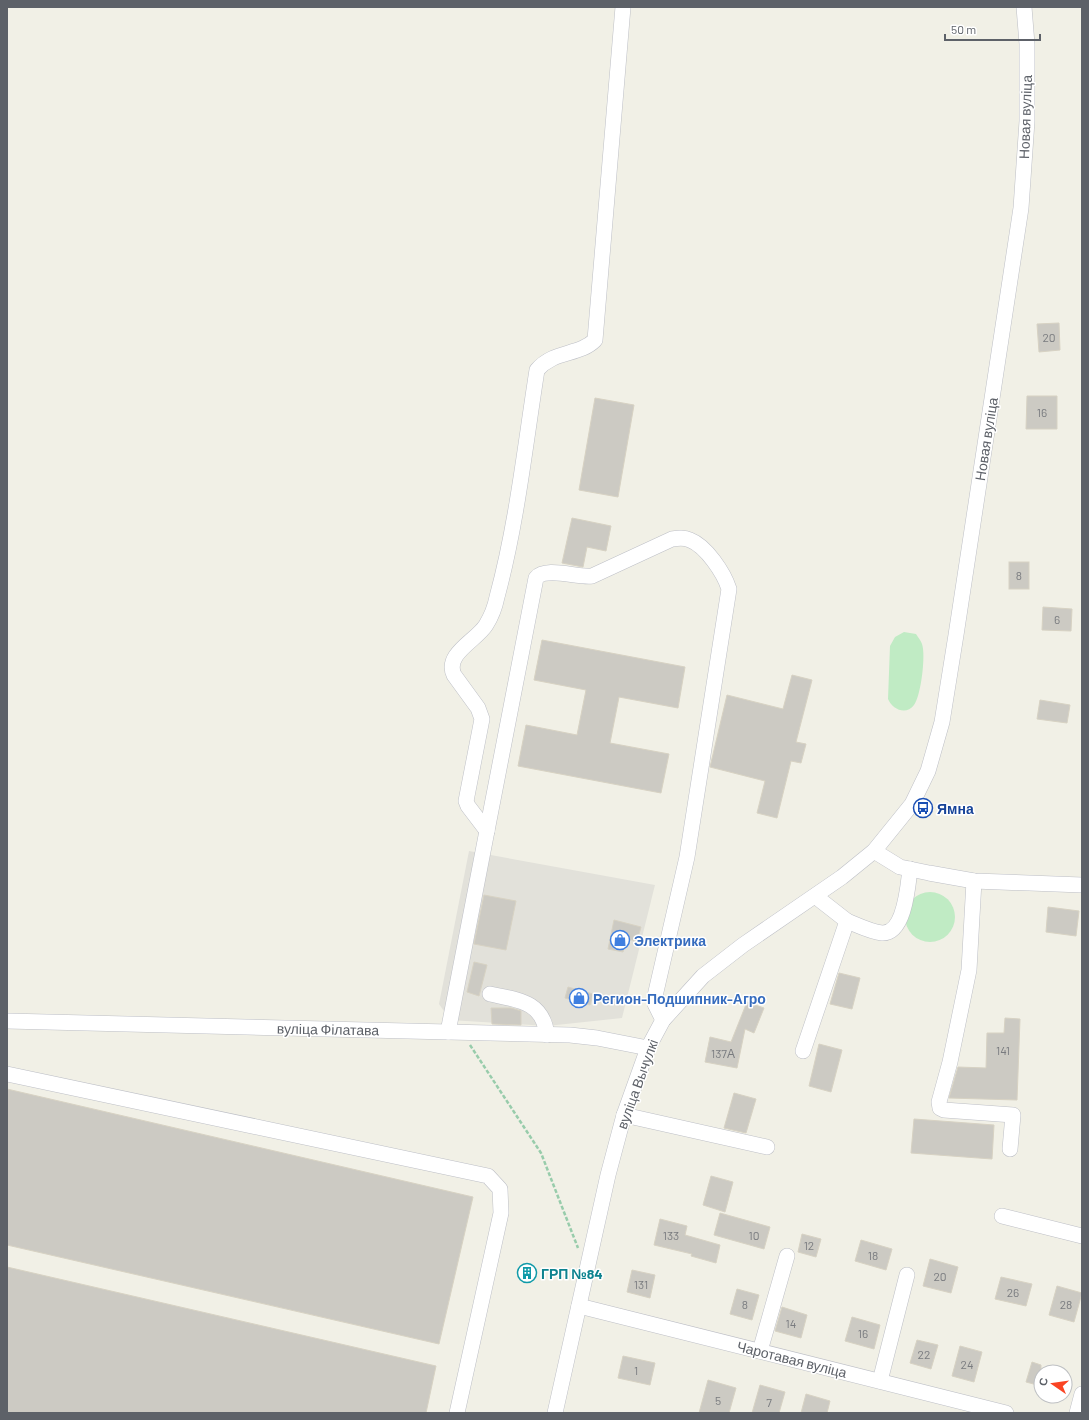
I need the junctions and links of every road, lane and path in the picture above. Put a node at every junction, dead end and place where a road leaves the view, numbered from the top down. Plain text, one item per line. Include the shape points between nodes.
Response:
1 (623, 7) edge
2 (1024, 7) edge
3 (487, 831) junction
4 (874, 851) junction
5 (910, 869) junction
6 (974, 881) junction
7 (1082, 885) edge
8 (815, 896) junction
9 (847, 921) junction
10 (490, 994) dead end
11 (663, 1020) junction
12 (7, 1021) edge
13 (448, 1032) junction
14 (547, 1035) junction
15 (466, 1039) dead end
16 (648, 1048) junction
17 (803, 1051) dead end
18 (7, 1074) edge
19 (624, 1115) junction
20 (767, 1147) dead end
21 (1010, 1149) dead end
22 (1002, 1216) dead end
23 (1082, 1236) edge
24 (579, 1251) dead end
25 (787, 1256) dead end
26 (907, 1275) dead end
27 (578, 1306) junction
28 (760, 1351) junction
29 (880, 1381) junction
30 (1082, 1394) edge
31 (457, 1413) edge
32 (555, 1413) edge
33 (1006, 1413) edge
34 (1077, 1413) edge

1 - 3 street via 598,330 595,340 589,346 552,358 537,370 506,566 494,609 486,626 460,651 452,670 478,708 482,719 466,801
2 - 4 street, Новая вуліца via 1027,44 1026,121 1021,208 943,715 928,771 912,804
3 - 11 street via 536,578 547,572 592,576 672,539 681,538 699,545 724,575 729,589 687,857 655,996 655,1004
3 - 13 street
4 - 5 street via 900,867
4 - 8 street, вуліца Вычулкі
5 - 6 street
5 - 9 street via 901,916 897,925 889,932 882,933
6 - 7 street
6 - 21 street via 969,970 939,1102 940,1108 944,1110 1013,1115
8 - 9 street
8 - 11 street, вуліца Вычулкі via 703,976
9 - 17 street
10 - 14 street via 530,1003 546,1022
11 - 16 street, вуліца Вычулкі
12 - 13 street, вуліца Філатава
13 - 14 street, вуліца Філатава
14 - 16 street, вуліца Філатава via 597,1038
15 - 24 path via 541,1153
16 - 19 street, вуліца Вычулкі
18 - 31 street via 488,1176 500,1189 501,1213
19 - 20 street
19 - 27 street, вуліца Вычулкі
22 - 23 street
25 - 28 street
26 - 29 street
27 - 28 street, Чаротавая вуліца
27 - 32 street, вуліца Вычулкі
28 - 29 street, Чаротавая вуліца
29 - 33 street, Чаротавая вуліца
30 - 34 street

